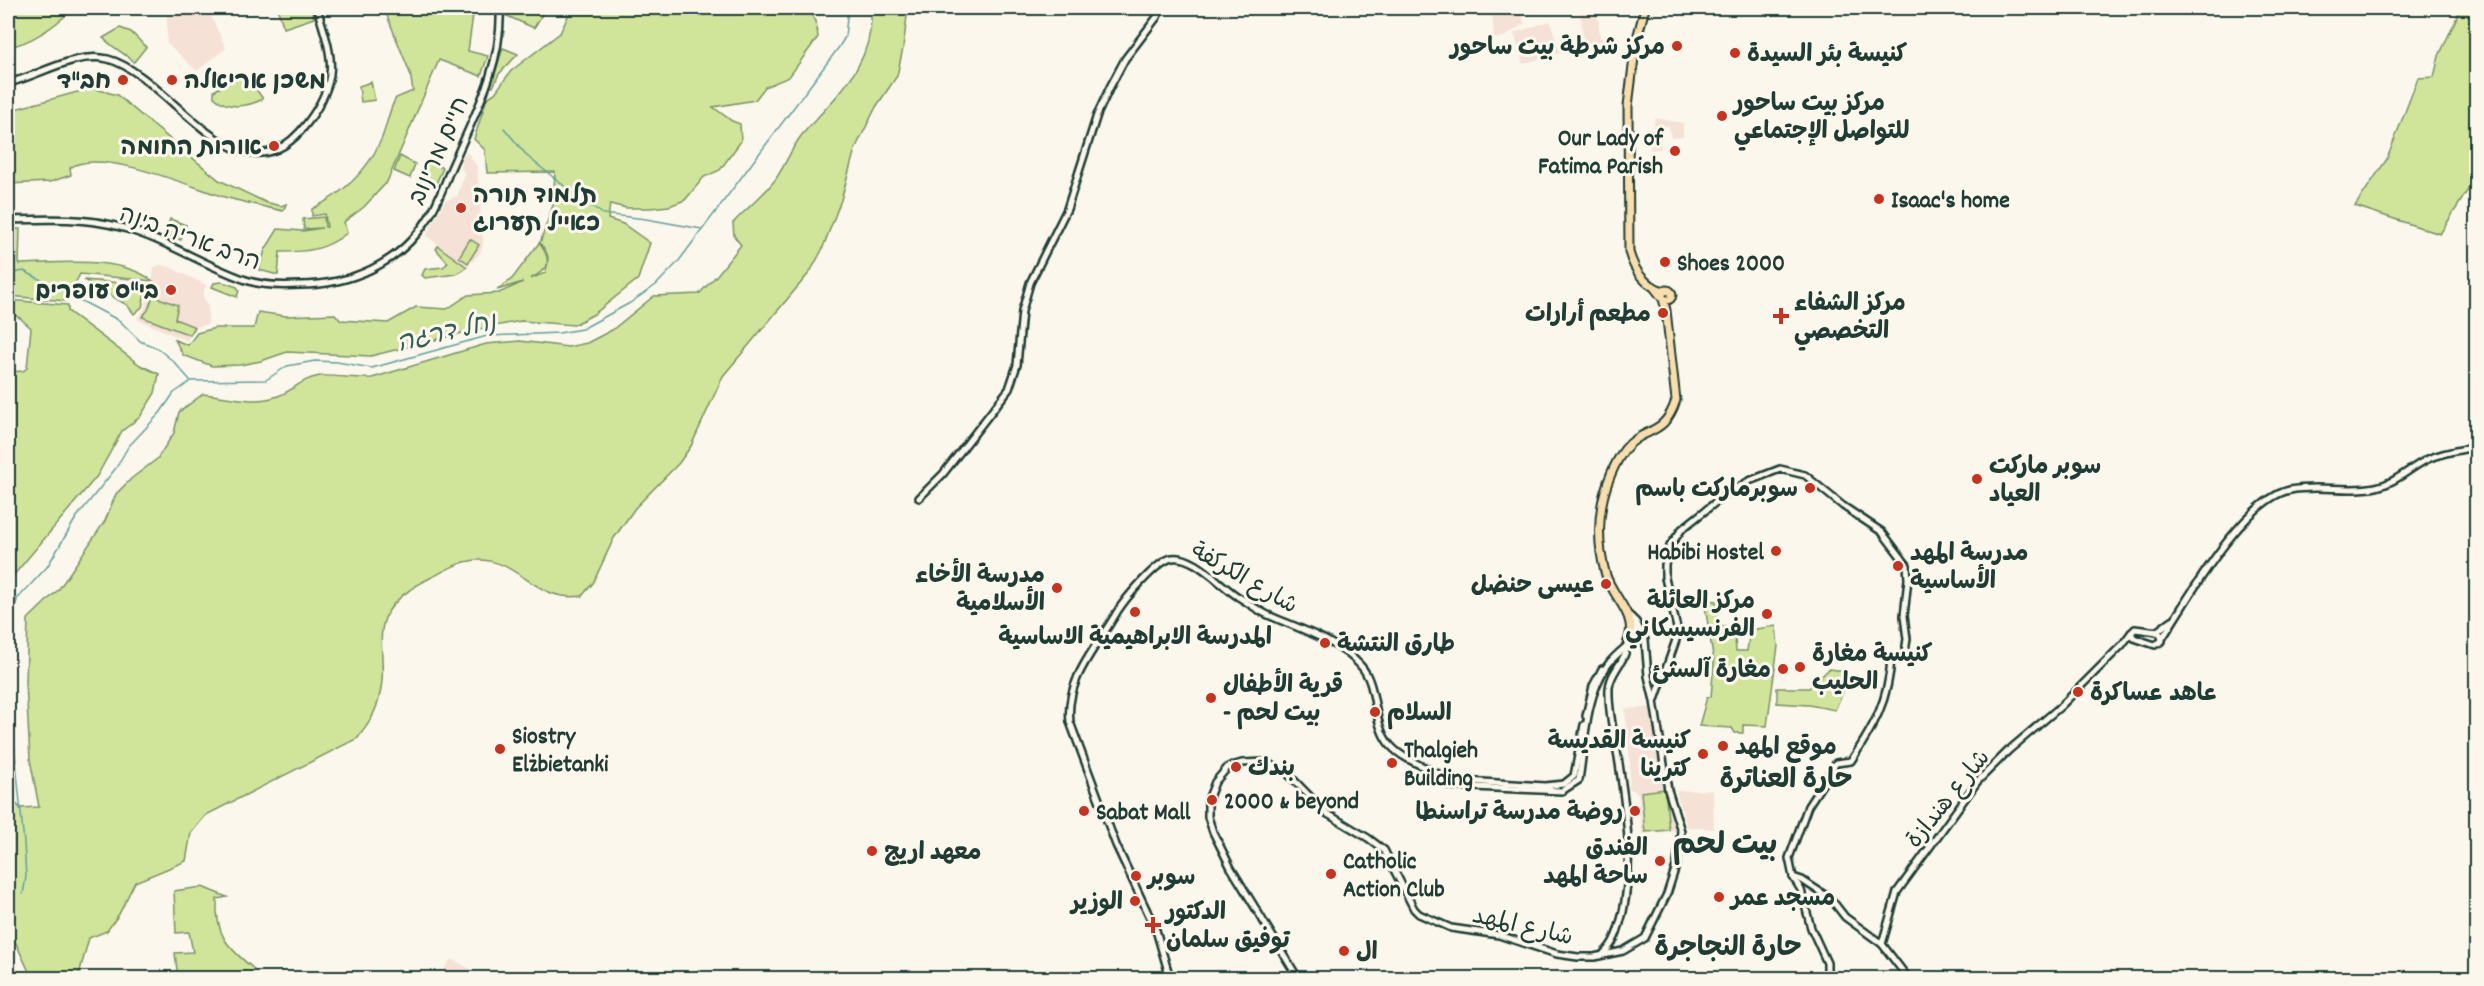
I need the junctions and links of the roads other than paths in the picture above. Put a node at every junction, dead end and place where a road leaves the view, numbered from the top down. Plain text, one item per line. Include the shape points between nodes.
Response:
1 (316, 8) edge
2 (500, 8) edge
3 (1161, 8) edge
4 (1645, 8) edge
5 (8, 83) edge
6 (8, 220) edge
7 (358, 274) joint
8 (1664, 295) junction
9 (1669, 324) junction
10 (2476, 447) edge
11 (919, 498) dead end
12 (2175, 617) junction
13 (1633, 619) junction
14 (2155, 632) junction
15 (2131, 633) junction
16 (2137, 639) junction
17 (2162, 639) junction
18 (1630, 640) junction
19 (1645, 640) junction
20 (2122, 645) junction
21 (1654, 701) junction
22 (1792, 878) junction
23 (1881, 944) junction
24 (1603, 954) junction
25 (1170, 978) edge
26 (1298, 978) edge
27 (1827, 978) edge
28 (1908, 978) edge

1 - 5 street via 331,61 328,89 303,128 284,145 271,150 249,154 228,147 129,69 105,59 82,58
2 - 7 street, חיים מרינוב via 499,43 489,78 434,208 398,254
3 - 11 street via 1110,87 1067,209 1030,283 1010,389 943,474
4 - 8 main road via 1636,42 1628,106 1628,239 1632,264 1638,274
6 - 7 street, הרב אריה בינה via 59,219 118,226 257,283 310,285
8 - 9 main road
8 - 9 main road via 1668,301 1672,296
9 - 13 main road via 1676,400 1672,415 1625,449 1602,503 1600,549 1605,573 1611,591
10 - 12 street via 2428,459 2375,488 2302,488 2280,493 2231,535
12 - 14 street
12 - 17 street
13 - 18 main road
13 - 19 street
14 - 15 street via 2134,629
14 - 17 street
15 - 16 street
15 - 20 street, شارع هندازة
16 - 17 street via 2159,644
16 - 20 street, شارع هندازة
18 - 19 street
18 - 24 street via 1609,685 1628,826 1628,882 1614,942
18 - 25 street, شارع الكركفة via 1613,654 1593,686 1574,776 1568,783 1450,783 1430,774 1389,744 1365,672 1348,655 1265,613 1191,561 1173,558 1160,564 1122,603 1080,670 1069,712 1116,845 1156,930
19 - 21 street
20 - 23 street, شارع هندازة via 1977,782 1897,892
21 - 22 street via 1677,634 1665,578 1670,546 1682,530 1737,487 1780,469 1805,475 1882,531 1907,565 1904,658 1891,658 1890,680 1873,728 1851,761 1836,764 1814,794 1799,824 1789,858
21 - 24 street, شارع المهد via 1668,790 1682,831 1677,863 1646,938 1623,951
22 - 23 street via 1831,898 1845,917
22 - 27 street via 1801,890 1811,928 1827,963
23 - 28 street
24 - 26 street, شارع المهد via 1557,954 1499,935 1451,928 1419,914 1380,847 1326,813 1277,767 1265,762 1235,764 1210,789 1208,817 1231,868

